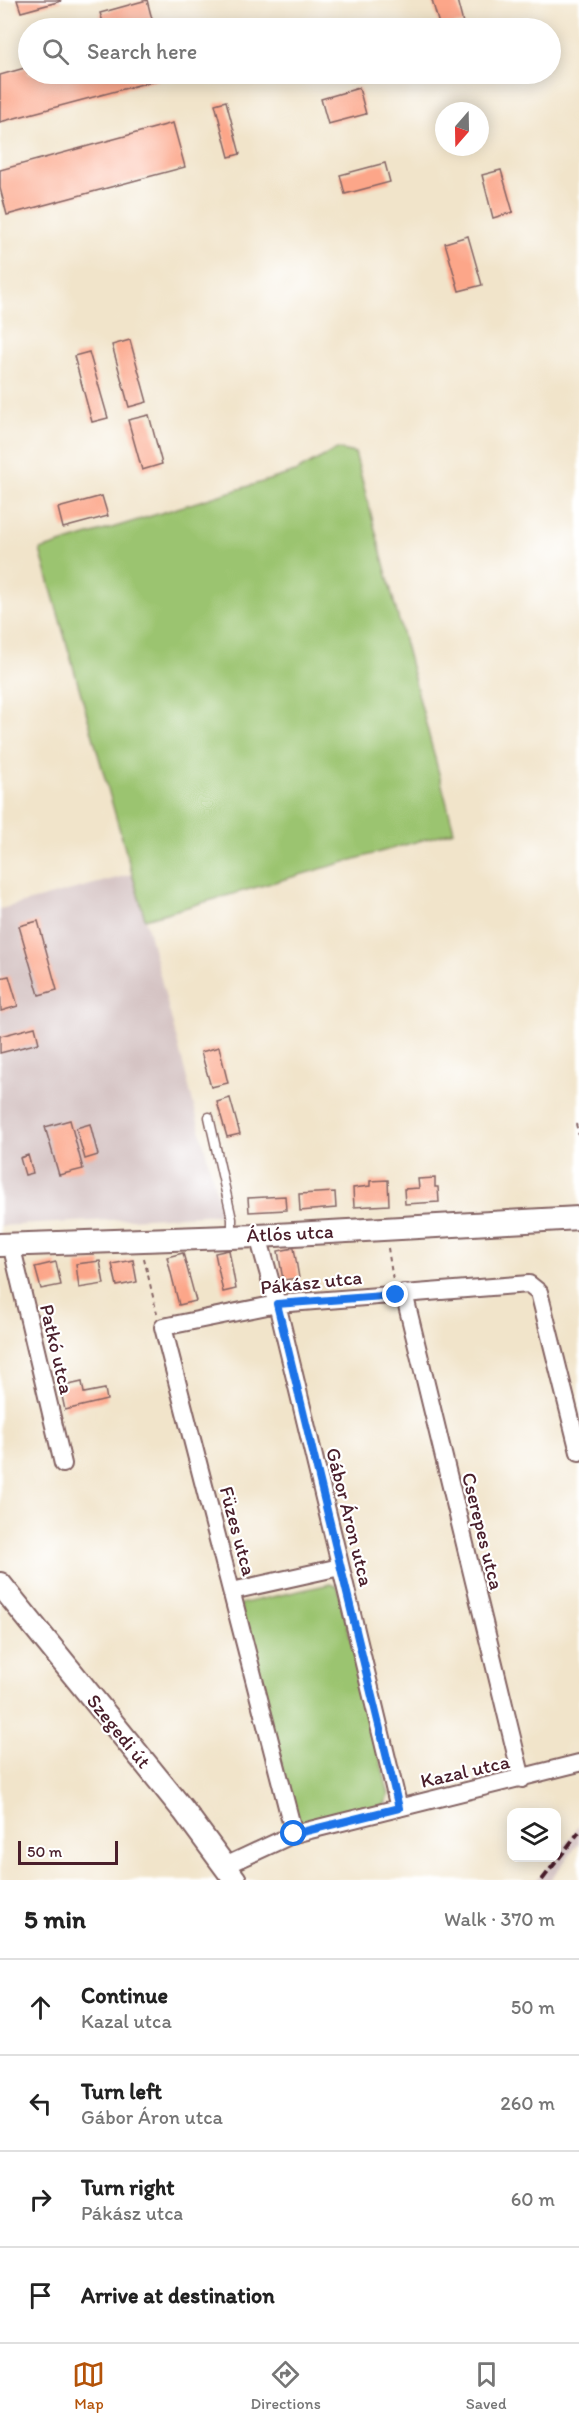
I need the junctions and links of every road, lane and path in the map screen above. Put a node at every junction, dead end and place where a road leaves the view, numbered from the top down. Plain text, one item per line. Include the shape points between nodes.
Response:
1 (208, 1117) dead end
2 (576, 1124) dead end
3 (579, 1136) edge
4 (579, 1218) edge
5 (384, 1228) junction
6 (232, 1236) junction
7 (258, 1236) junction
8 (140, 1240) junction
9 (5, 1244) edge
10 (400, 1294) junction
11 (277, 1304) junction
12 (163, 1327) junction
13 (579, 1452) edge
14 (63, 1464) dead end
15 (340, 1567) junction
16 (0, 1584) edge
17 (232, 1591) junction
18 (579, 1763) edge
19 (522, 1779) junction
20 (399, 1808) junction
21 (294, 1834) junction
22 (230, 1873) edge

1 - 6 lane via 232,1219
2 - 3 path
4 - 5 street, Átlós utca
5 - 7 street, Átlós utca
5 - 10 path
6 - 7 street, Átlós utca
6 - 8 street, Átlós utca
7 - 11 street, Gábor Áron utca
8 - 9 street, Átlós utca
8 - 12 path
9 - 14 street, Patkó utca
10 - 11 street, Pákász utca
10 - 13 street, Pákász utca via 529,1284 536,1287
10 - 19 street, Cserepes utca
11 - 12 street, Pákász utca
11 - 15 street, Gábor Áron utca
12 - 17 street, Füzes utca
15 - 17 street
15 - 20 street, Gábor Áron utca
16 - 22 street, Szegedi út
17 - 21 street, Füzes utca
18 - 19 street, Kazal utca
19 - 20 street, Kazal utca
20 - 21 street, Kazal utca
21 - 22 street, Kazal utca

